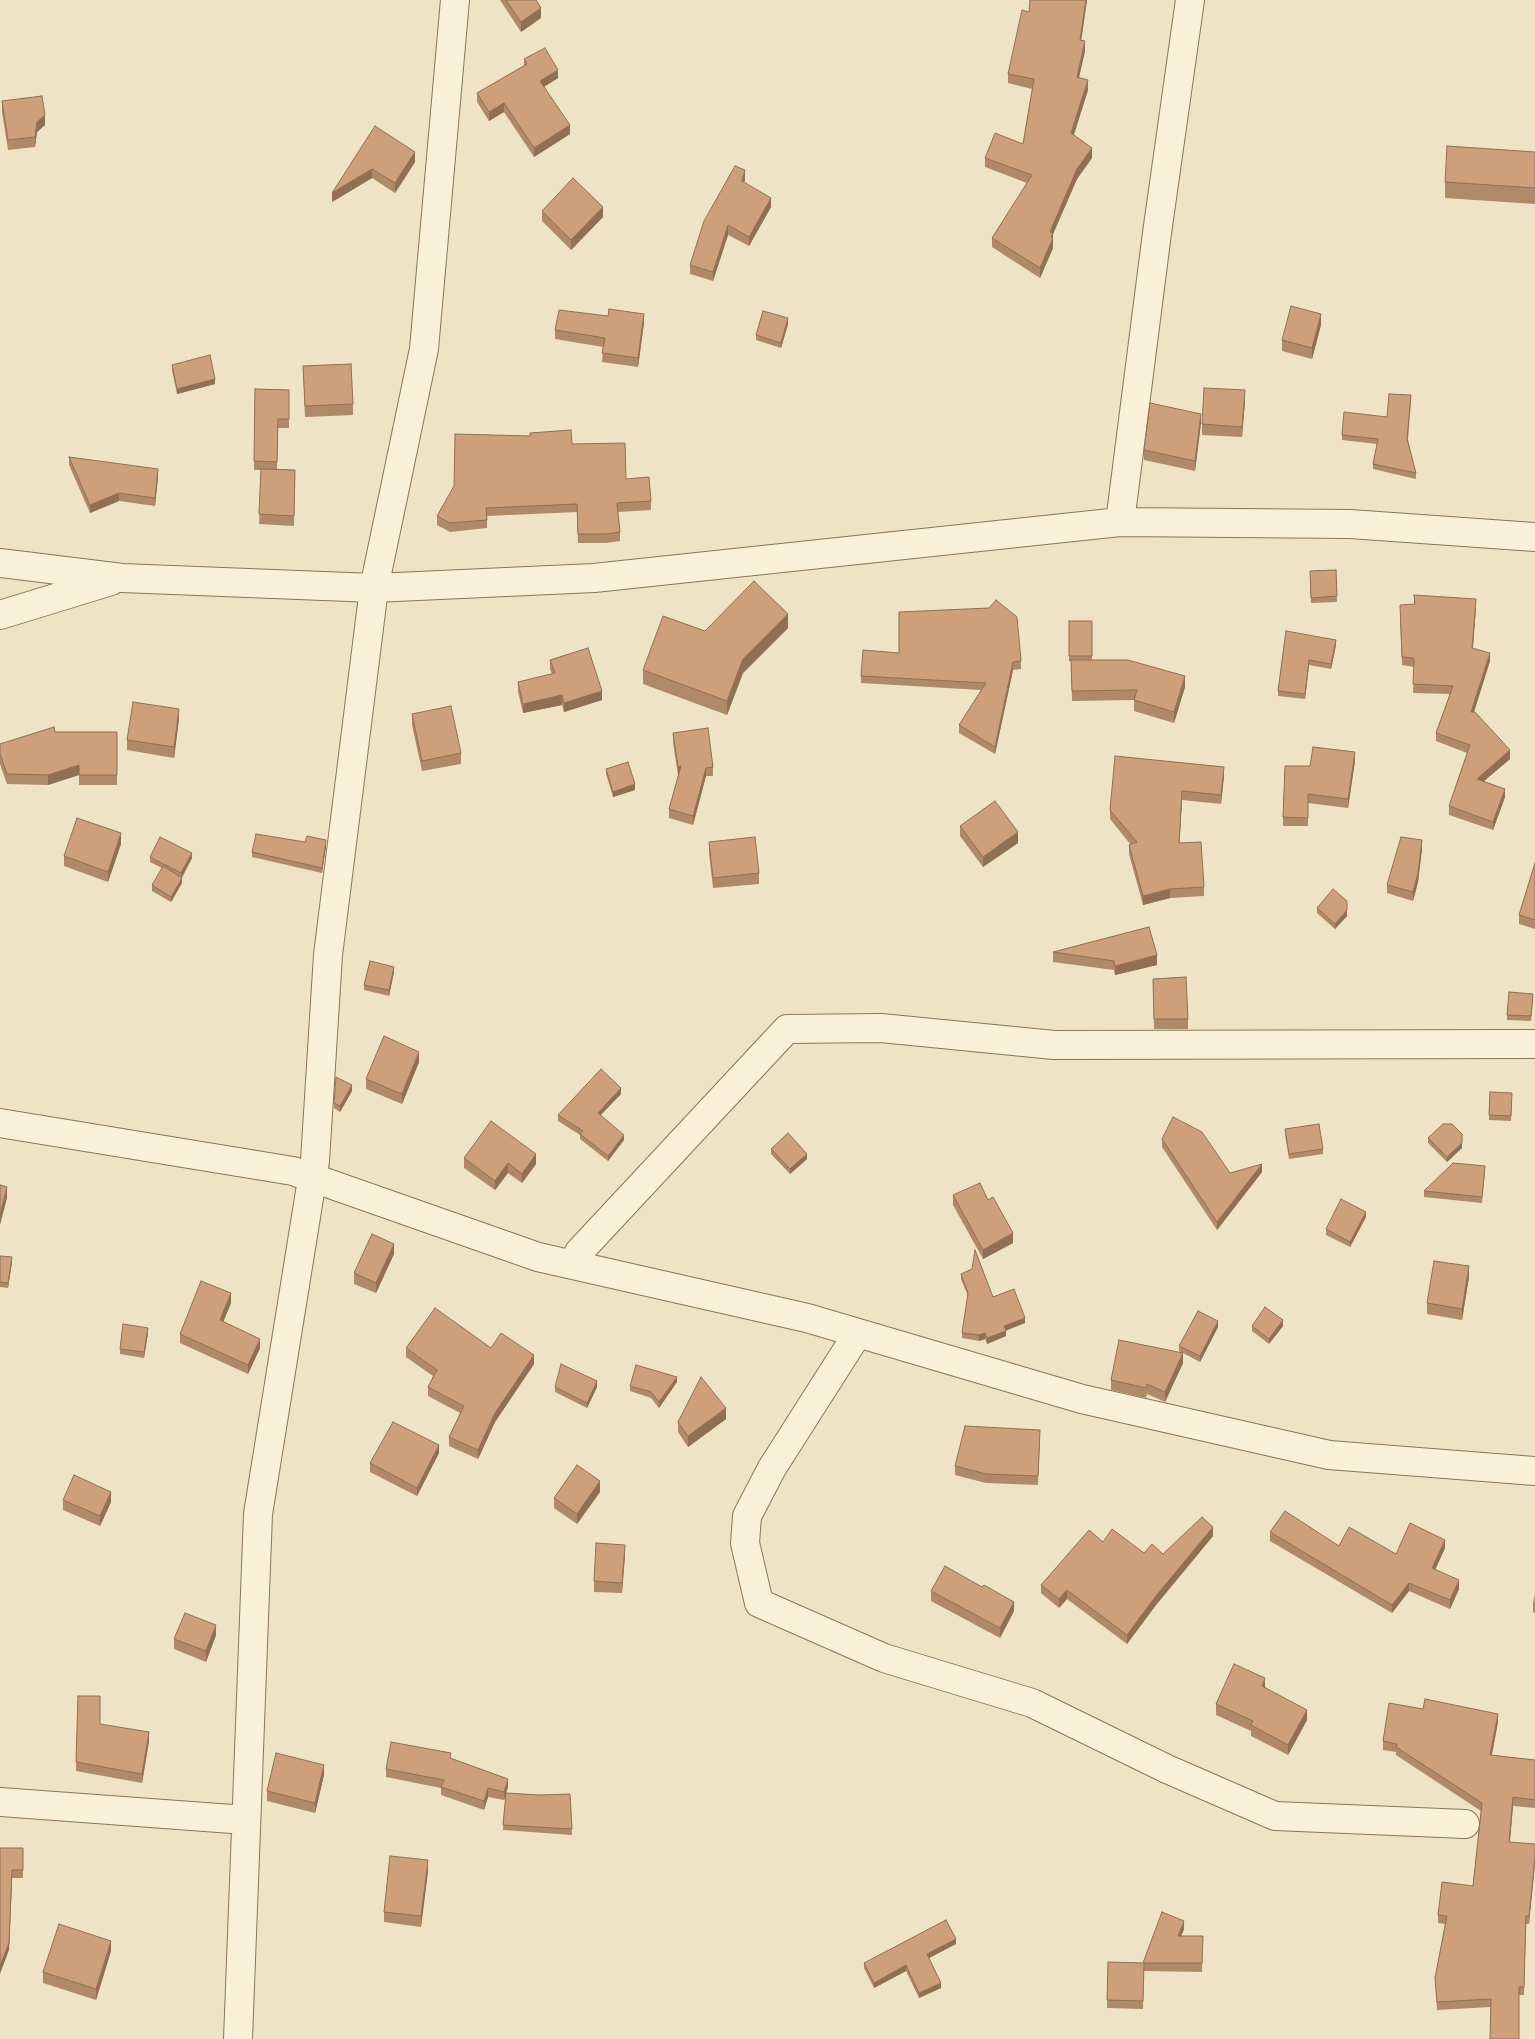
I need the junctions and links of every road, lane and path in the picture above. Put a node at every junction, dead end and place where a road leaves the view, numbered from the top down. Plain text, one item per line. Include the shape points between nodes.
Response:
1 (455, 0) edge
2 (1190, 0) edge
3 (1120, 522) junction
4 (1535, 537) edge
5 (0, 563) edge
6 (122, 578) junction
7 (374, 588) junction
8 (0, 615) edge
9 (1535, 1044) edge
10 (0, 1123) edge
11 (312, 1177) junction
12 (579, 1252) dead end
13 (858, 1333) junction
14 (1535, 1471) edge
15 (0, 1802) edge
16 (246, 1820) junction
17 (1465, 1824) dead end
18 (238, 2039) edge

1 - 7 street via 424,349
2 - 3 street
3 - 4 street via 1350,524
3 - 7 street via 594,578
5 - 6 street
6 - 7 street
6 - 8 street
7 - 11 street via 328,955
9 - 12 street via 1054,1045 881,1028 787,1029
10 - 11 street via 293,1171
11 - 13 street via 538,1256 808,1318
11 - 16 street via 258,1514
13 - 14 street via 1082,1399 1329,1455
13 - 17 street via 772,1468 747,1516 745,1543 759,1603 884,1658 1032,1703 1167,1769 1275,1816
15 - 16 street
16 - 18 street

